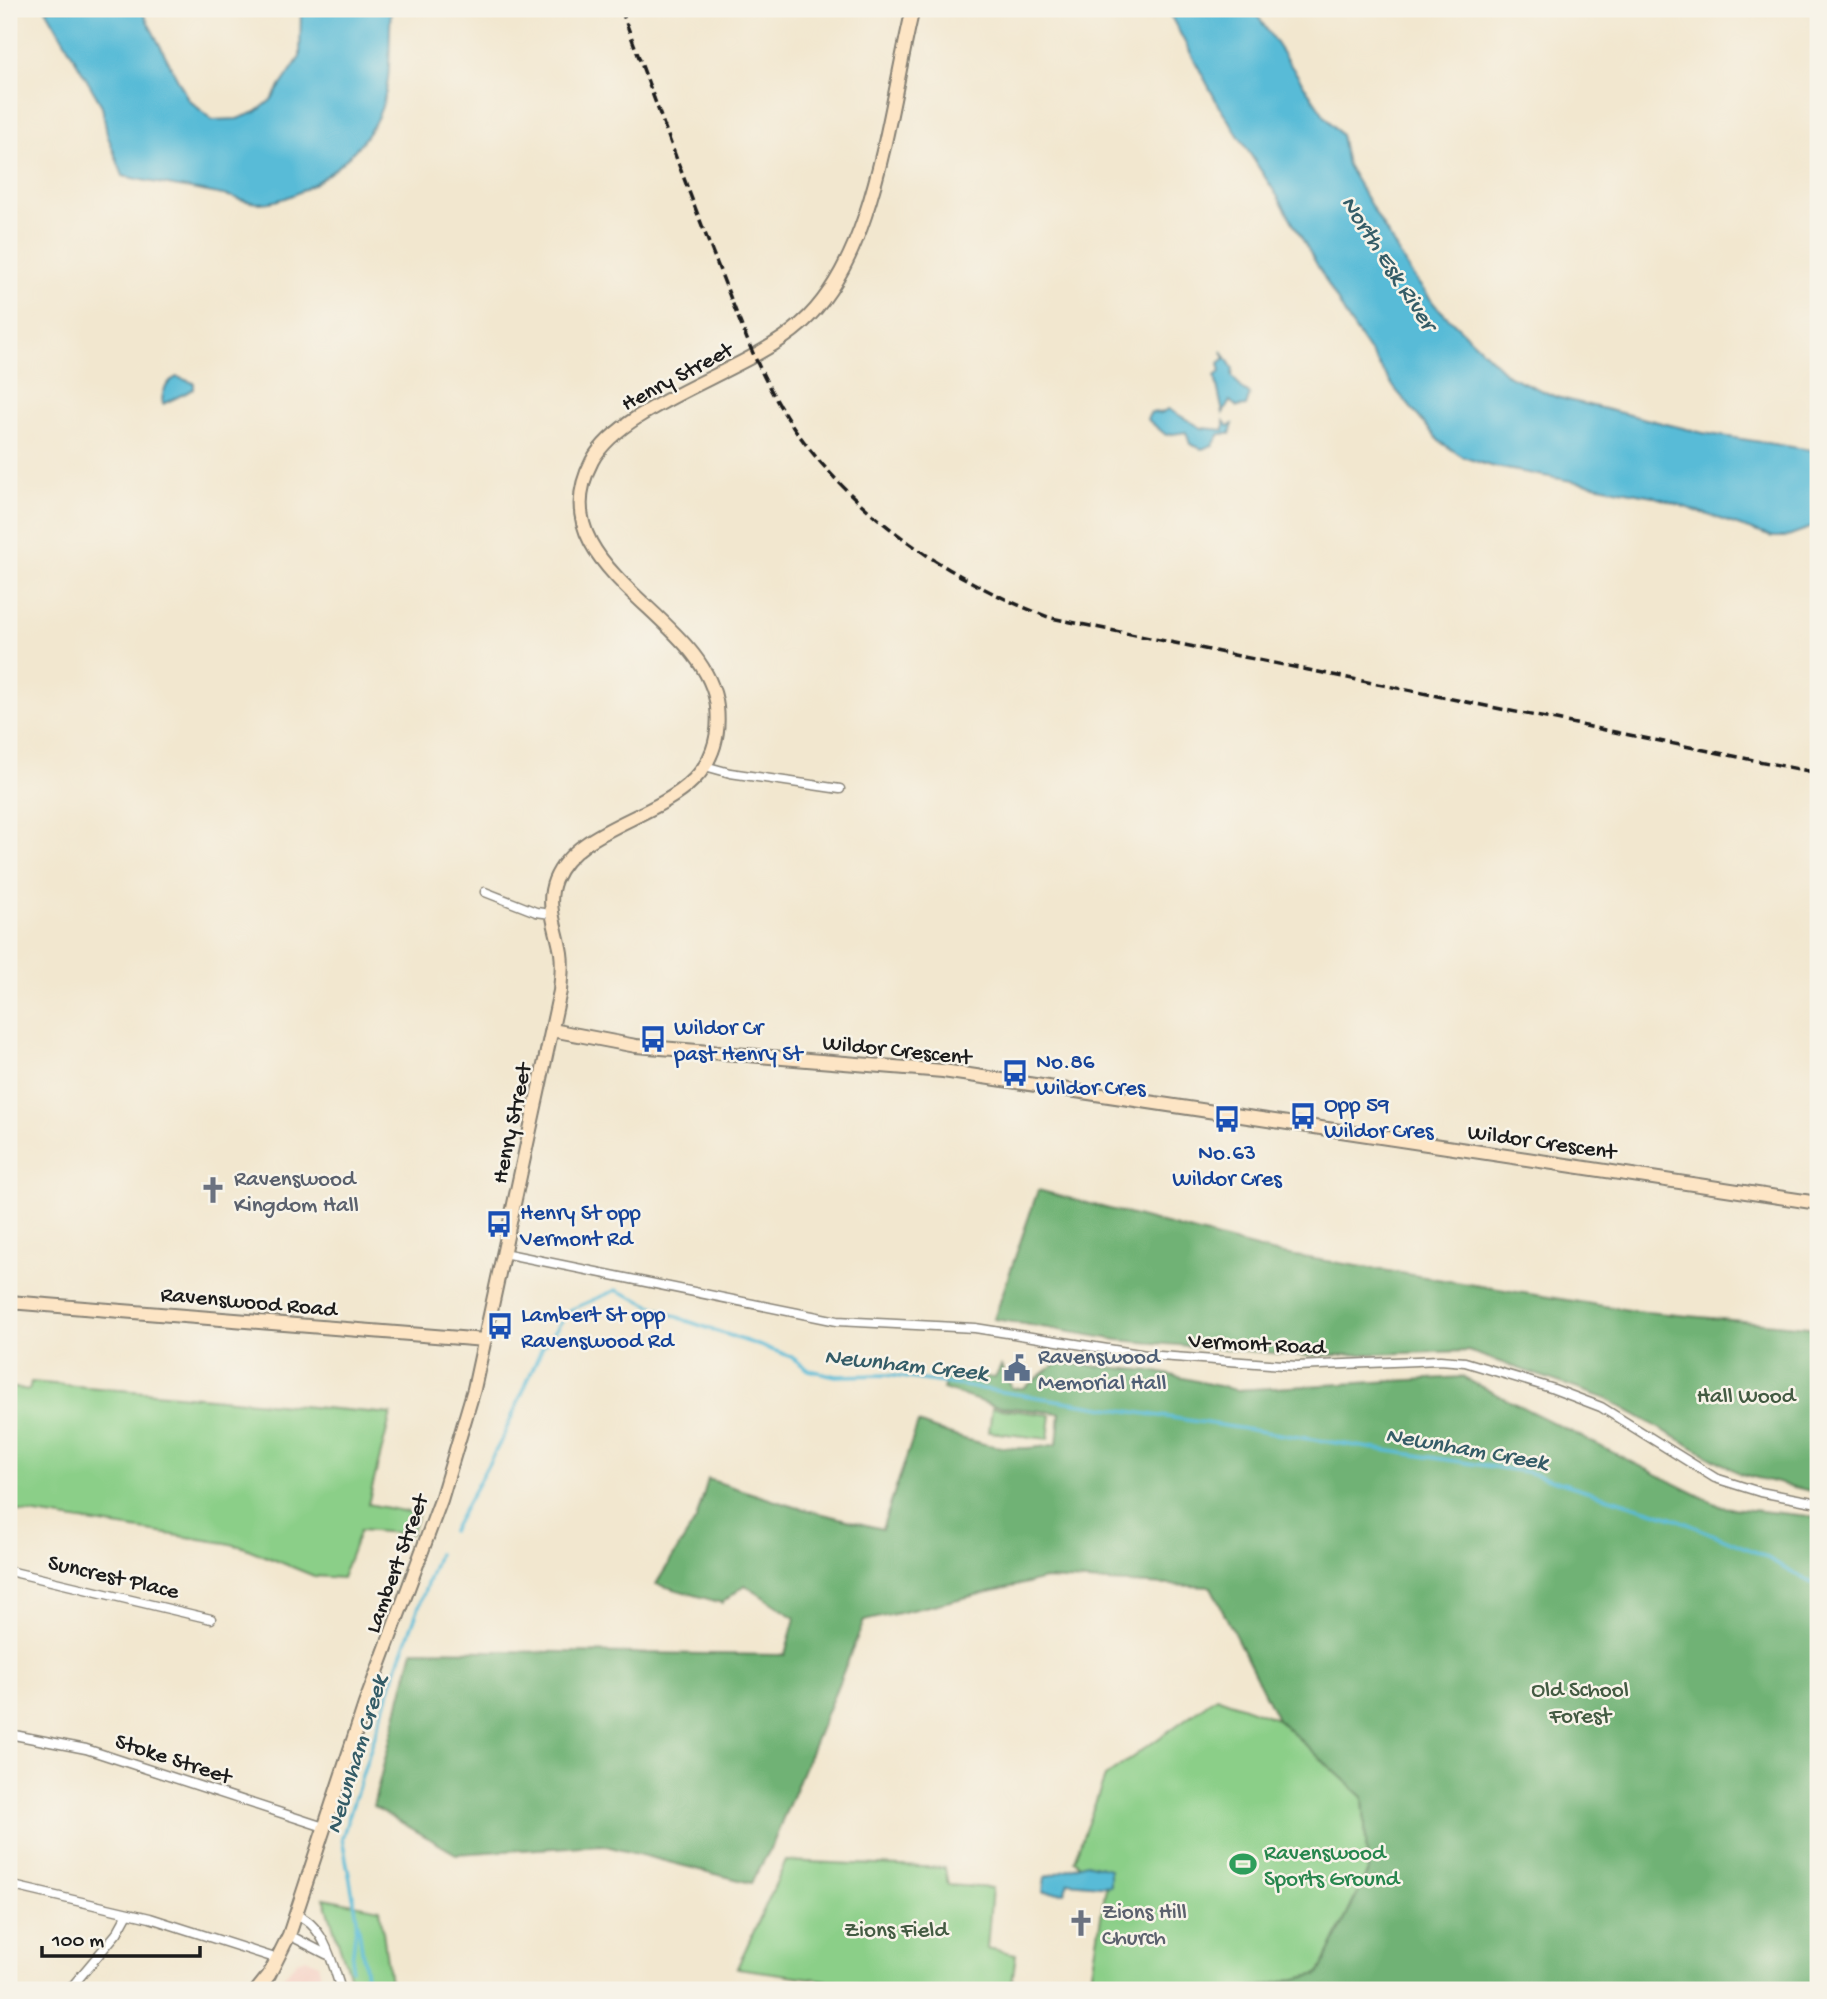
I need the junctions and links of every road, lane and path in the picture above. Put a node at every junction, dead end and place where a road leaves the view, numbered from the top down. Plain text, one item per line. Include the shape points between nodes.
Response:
1 (913, 9) edge
2 (705, 766) junction
3 (840, 789) dead end
4 (485, 892) dead end
5 (551, 914) junction
6 (552, 1030) junction
7 (1818, 1203) edge
8 (503, 1253) junction
9 (9, 1302) edge
10 (485, 1340) junction
11 (1818, 1503) edge
12 (9, 1571) edge
13 (211, 1619) dead end
14 (9, 1734) edge
15 (324, 1827) junction
16 (9, 1885) edge
17 (128, 1913) junction
18 (296, 1915) junction
19 (289, 1936) junction
20 (326, 1954) junction
21 (278, 1959) junction
22 (69, 1990) edge
23 (257, 1990) edge
24 (341, 1990) edge

1 - 2 street, Henry Street via 860,228 828,293 800,325 775,344 623,426 599,449 585,480 582,514 592,545 613,574 693,653 708,677 718,719
2 - 3 street
2 - 5 street, Henry Street via 677,794 578,850 551,891
4 - 5 street
5 - 6 street, Henry Street via 562,967
6 - 7 street, Wildor Crescent via 636,1046 943,1072
6 - 8 street, Henry Street
8 - 10 street, Henry Street
8 - 11 street, Vermont Road via 837,1321 975,1328 1146,1355 1297,1366 1465,1362 1601,1407 1715,1478
9 - 10 street, Ravenswood Road
10 - 15 street, Lambert Street via 441,1500
12 - 13 street, Suncrest Place
14 - 15 street, Stoke Street via 86,1749
15 - 18 street, Lambert Street
16 - 17 street
17 - 21 street
17 - 22 street
18 - 19 street, Lambert Street
18 - 20 street via 322,1936
19 - 20 street
19 - 21 street, Lambert Street
20 - 24 street
21 - 23 street, Lambert Street

